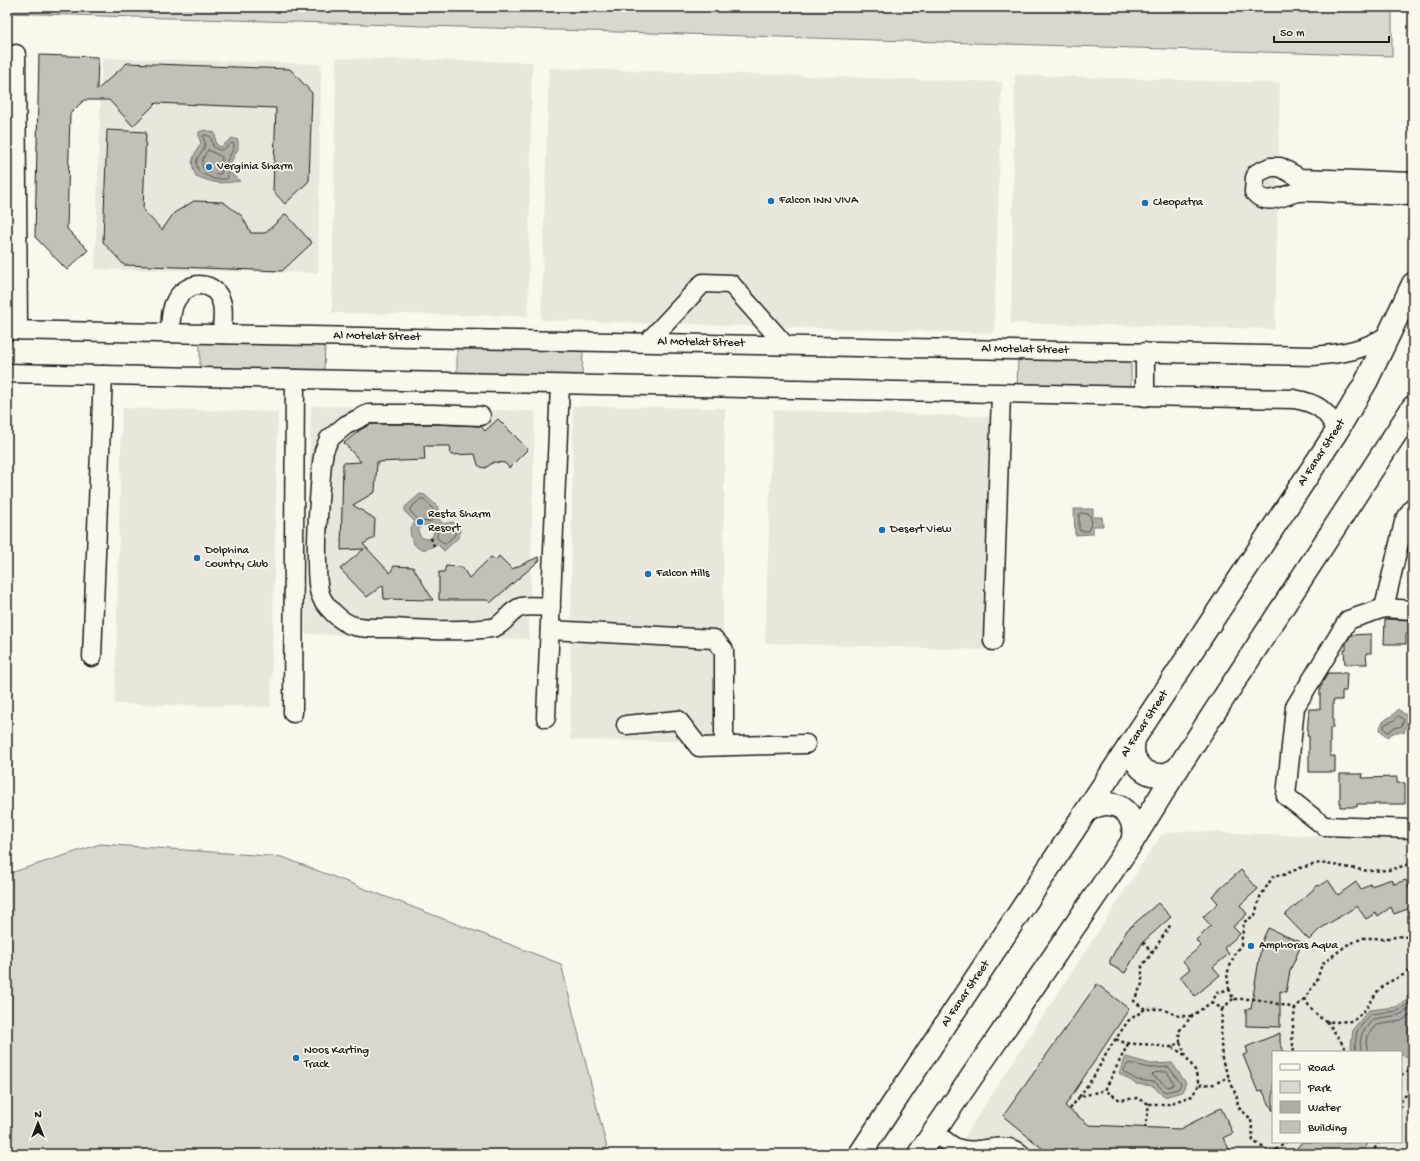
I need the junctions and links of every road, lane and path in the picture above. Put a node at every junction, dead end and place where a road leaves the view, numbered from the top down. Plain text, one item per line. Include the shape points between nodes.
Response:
1 (16, 54) dead end
2 (1413, 182) edge
3 (1413, 196) edge
4 (1413, 284) edge
5 (13, 330) edge
6 (170, 333) junction
7 (222, 334) junction
8 (1390, 334) junction
9 (648, 342) junction
10 (785, 345) junction
11 (1145, 352) junction
12 (7, 374) edge
13 (103, 375) junction
14 (295, 379) junction
15 (560, 385) junction
16 (1001, 394) junction
17 (1145, 397) junction
18 (1413, 407) edge
19 (481, 416) dead end
20 (1337, 431) junction
21 (1413, 507) edge
22 (431, 538) dead end
23 (434, 546) dead end
24 (551, 607) junction
25 (1384, 608) junction
26 (1413, 610) edge
27 (550, 630) junction
28 (993, 641) dead end
29 (92, 657) dead end
30 (293, 712) dead end
31 (546, 718) dead end
32 (626, 725) dead end
33 (1134, 740) junction
34 (806, 744) dead end
35 (724, 746) junction
36 (1178, 768) junction
37 (1087, 811) junction
38 (1413, 829) edge
39 (1132, 842) junction
40 (1413, 866) edge
41 (1171, 924) dead end
42 (1413, 939) edge
43 (1143, 942) dead end
44 (1152, 953) junction
45 (1413, 968) edge
46 (1228, 989) junction
47 (1305, 998) junction
48 (1233, 999) junction
49 (1212, 1002) junction
50 (1295, 1008) junction
51 (1222, 1009) junction
52 (1145, 1010) junction
53 (1192, 1016) junction
54 (1327, 1021) junction
55 (1116, 1039) junction
56 (1180, 1042) junction
57 (1128, 1044) junction
58 (1172, 1048) junction
59 (1294, 1051) edge
60 (1347, 1051) edge
61 (1186, 1055) junction
62 (1413, 1070) edge
63 (1402, 1074) edge
64 (1228, 1077) junction
65 (1199, 1085) junction
66 (1413, 1088) edge
67 (1104, 1090) junction
68 (1079, 1097) junction
69 (1402, 1099) edge
70 (1149, 1104) junction
71 (1070, 1110) dead end
72 (1145, 1128) dead end
73 (934, 1132) junction
74 (1285, 1143) edge
75 (1378, 1143) edge
76 (860, 1154) edge
77 (919, 1154) edge
78 (1021, 1154) edge
79 (1272, 1154) edge
80 (1371, 1154) edge

1 - 5 street
2 - 3 street via 1300,178 1280,167 1270,167 1257,173 1254,192 1263,199 1271,200 1299,192
4 - 8 main road, Al Fanar Street
5 - 6 street, Al Motelat Street
6 - 7 street, Al Motelat Street
6 - 7 street via 172,309 176,300 184,289 192,285 208,286 219,297 223,311
7 - 9 street, Al Motelat Street
8 - 11 street, Al Motelat Street via 1366,346 1331,355
8 - 20 main road, Al Fanar Street
9 - 10 street, Al Motelat Street
9 - 10 street via 703,283 731,284
10 - 11 street, Al Motelat Street
11 - 17 street
12 - 13 street
13 - 14 street
13 - 29 street
14 - 15 street
14 - 30 street
15 - 16 street
15 - 24 street
16 - 17 street
16 - 28 street
17 - 20 street via 1294,399 1323,410 1331,418
18 - 36 main road
19 - 24 street via 368,414 346,425 329,439 322,463 316,541 320,594 331,610 354,626 386,628 494,628 520,607
20 - 33 main road, Al Fanar Street
21 - 25 street via 1404,522
22 - 23 path
24 - 27 street
25 - 26 street
25 - 38 street via 1348,620 1295,707 1286,796 1324,826
27 - 31 street
27 - 35 street via 714,639 724,650
32 - 35 street via 678,720 699,748
33 - 36 main road via 1135,760 1145,771 1158,776 1166,775
33 - 37 main road, Al Fanar Street
34 - 35 street
36 - 39 main road
37 - 39 main road via 1100,804 1122,808 1132,820
37 - 76 main road, Al Fanar Street
39 - 73 main road
40 - 46 path via 1369,872 1320,863 1283,875 1274,875 1260,898 1255,915 1244,922 1242,945 1235,953 1227,974
41 - 44 path
42 - 47 path via 1403,936 1363,938 1347,945 1322,964 1317,980
43 - 44 path
44 - 52 path via 1142,966 1142,984 1134,1001
45 - 54 path via 1377,992 1366,1009 1353,1021
46 - 48 path
46 - 49 path via 1217,993
47 - 50 path
47 - 54 path via 1315,1012
48 - 50 path via 1256,999
48 - 51 path
49 - 51 path
49 - 53 path
50 - 59 path via 1292,1037
51 - 64 path via 1222,1060
52 - 53 path via 1162,1010 1179,1016
52 - 55 path via 1128,1022
53 - 56 path via 1179,1031
54 - 60 path
55 - 57 path
55 - 68 path
56 - 58 path
56 - 61 path
57 - 58 path
57 - 67 path
58 - 61 path
61 - 65 path via 1195,1070
62 - 63 path
64 - 65 path via 1214,1084
64 - 79 path via 1238,1107 1250,1119 1254,1141
65 - 70 path via 1192,1096 1168,1104
66 - 69 path
67 - 68 path
67 - 70 path via 1120,1100 1137,1098
68 - 71 path
70 - 72 path
73 - 77 main road
73 - 78 street via 958,1148 976,1150 1006,1147
74 - 79 path
75 - 80 path

